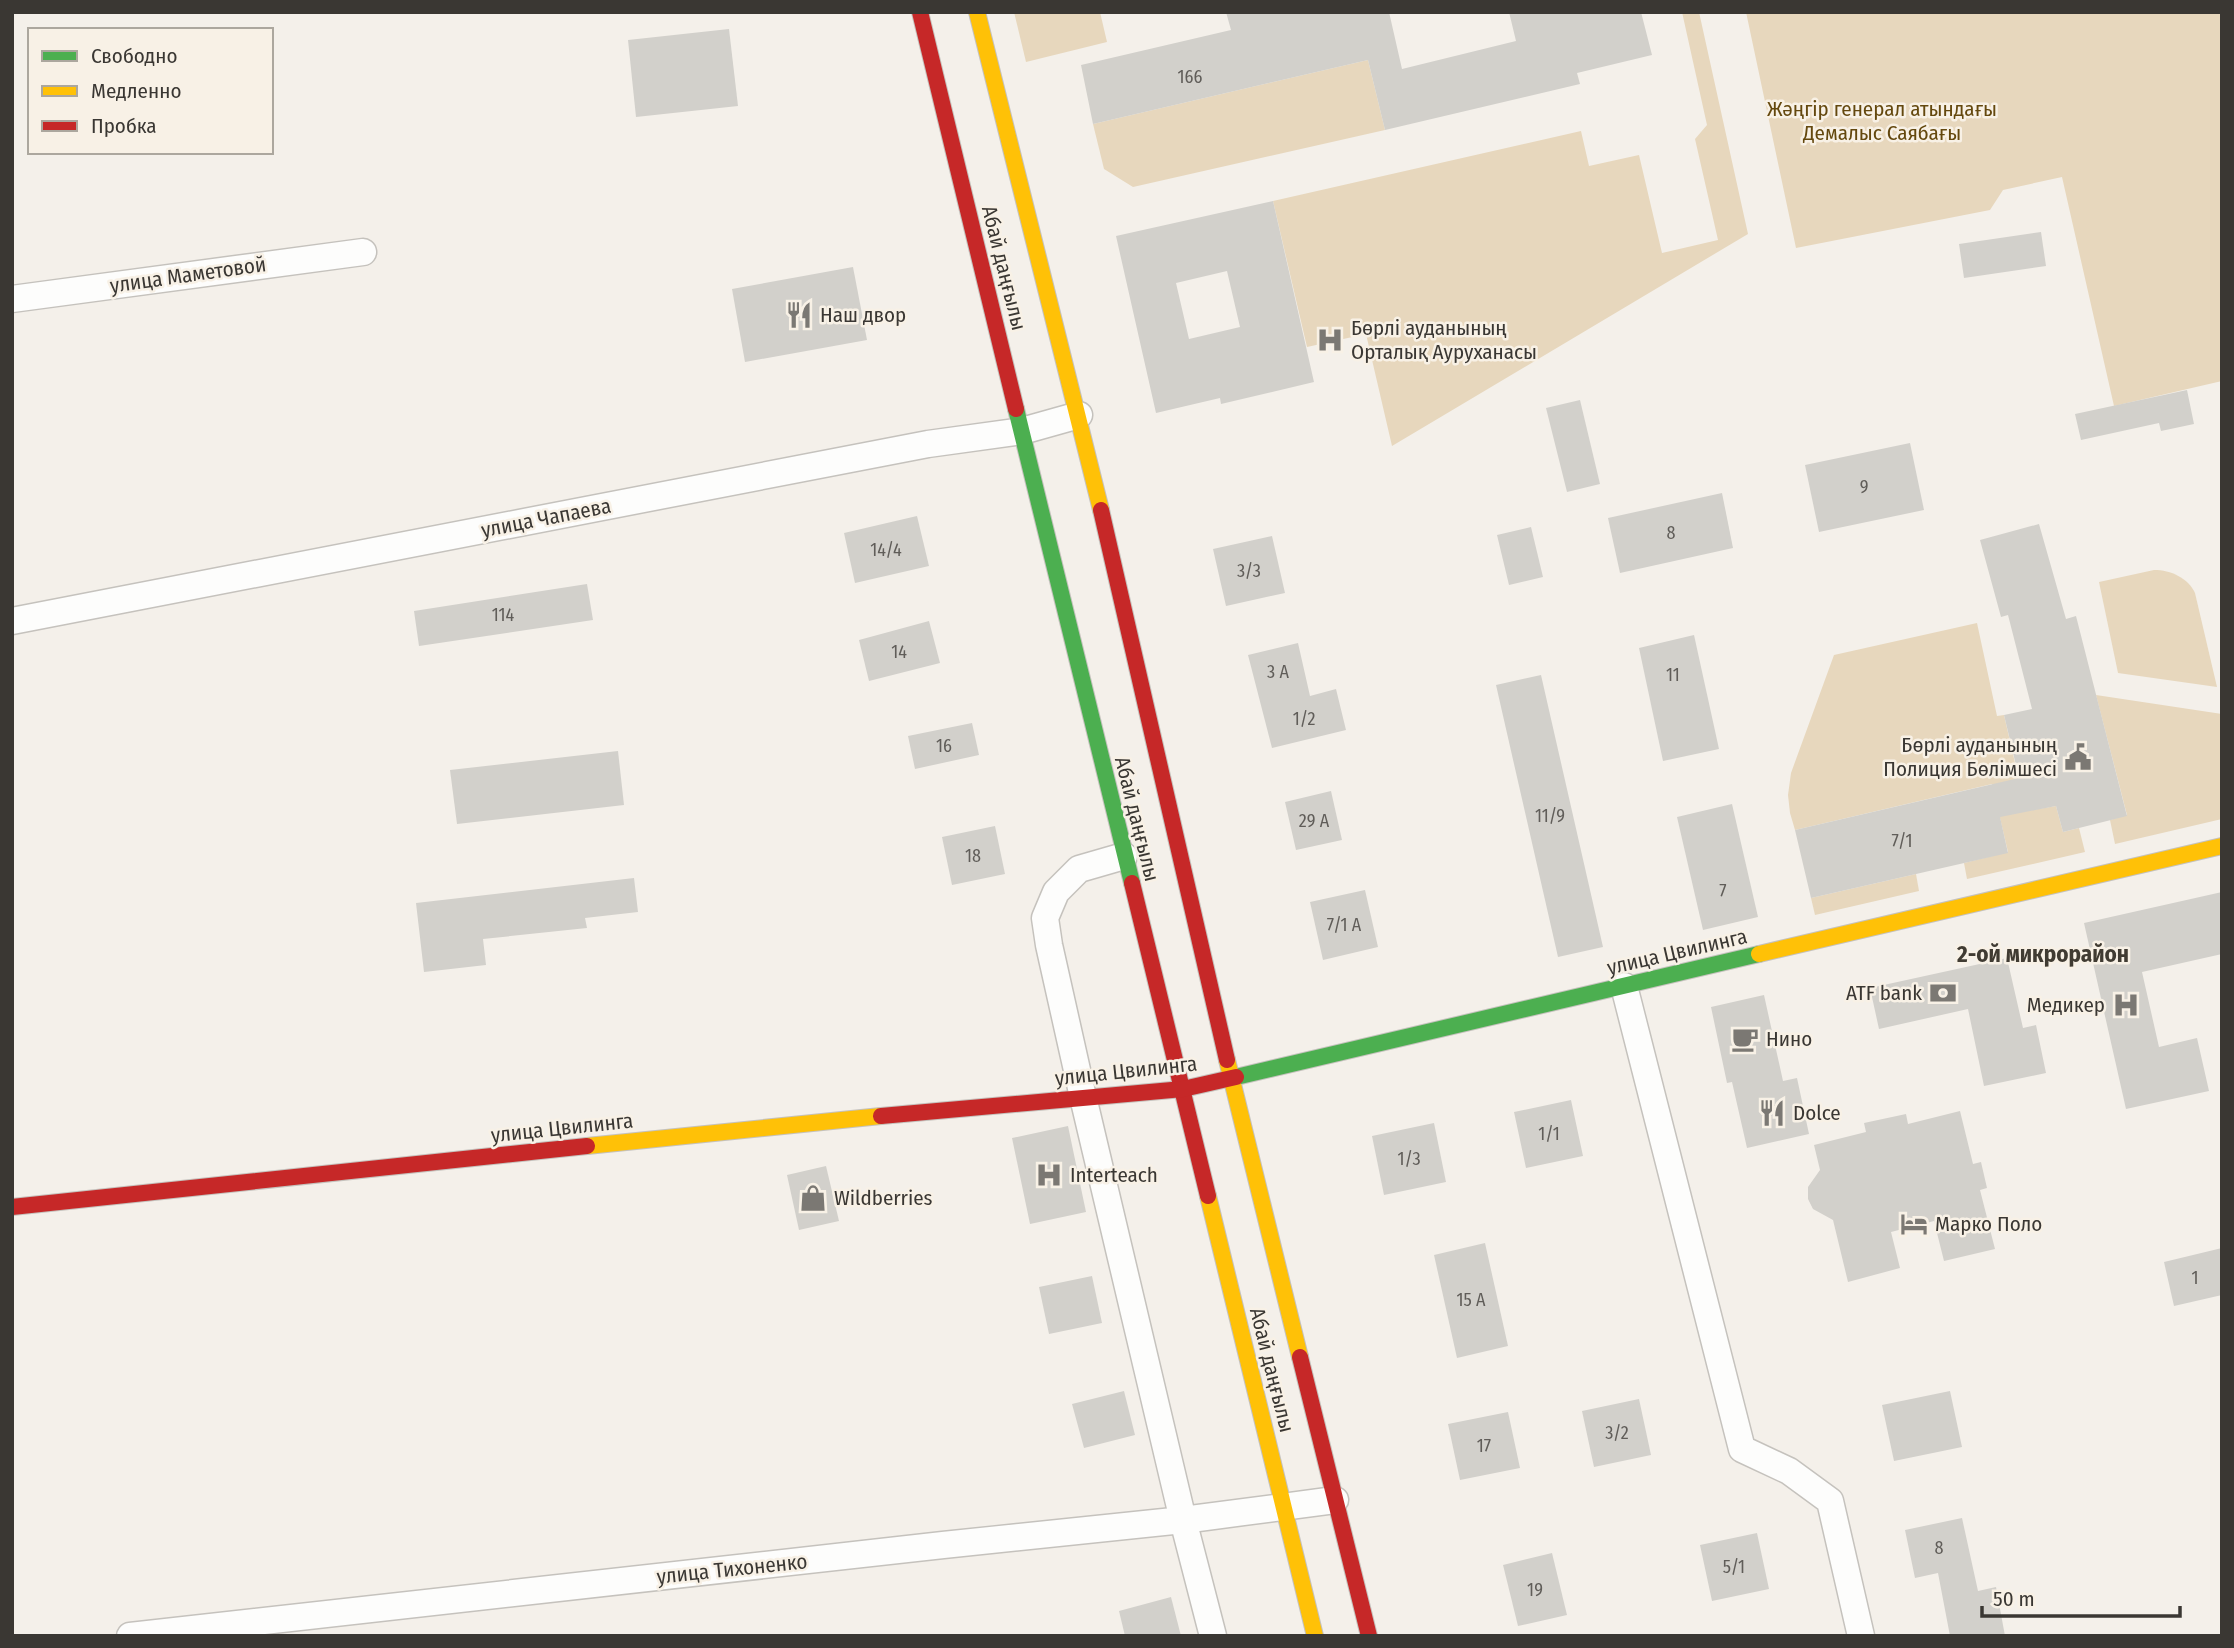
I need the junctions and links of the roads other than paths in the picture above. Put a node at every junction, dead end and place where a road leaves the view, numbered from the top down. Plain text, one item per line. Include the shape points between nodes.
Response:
1 (920, 12) edge
2 (977, 12) edge
3 (363, 252) dead end
4 (12, 299) edge
5 (1079, 415) junction
6 (1023, 431) junction
7 (12, 621) edge
8 (2222, 846) edge
9 (1124, 856) junction
10 (1624, 986) junction
11 (1231, 1079) junction
12 (1183, 1089) junction
13 (1083, 1097) junction
14 (12, 1207) edge
15 (1335, 1500) junction
16 (1283, 1507) junction
17 (1182, 1520) junction
18 (130, 1636) edge
19 (1213, 1636) edge
20 (1315, 1636) edge
21 (1369, 1636) edge
22 (1861, 1636) edge

1 - 6 street, Абай даңғылы
2 - 5 street, Абай даңғылы
3 - 4 street, улица Маметовой
5 - 6 street, улица Чапаева
5 - 11 street, Абай даңғылы
6 - 7 street, улица Чапаева via 928,444
6 - 9 street, Абай даңғылы
8 - 10 street, улица Цвилинга
9 - 12 street, Абай даңғылы
9 - 13 street via 1079,869 1056,892 1045,918
10 - 11 street, улица Цвилинга
10 - 22 street via 1742,1448 1789,1471 1830,1502
11 - 12 street, улица Цвилинга
11 - 15 street, Абай даңғылы
12 - 13 street, улица Цвилинга
12 - 16 street, Абай даңғылы
13 - 14 street, улица Цвилинга
13 - 17 street
15 - 16 street, улица Тихоненко
15 - 21 street, Абай даңғылы
16 - 17 street, улица Тихоненко
16 - 20 street, Абай даңғылы
17 - 18 street, улица Тихоненко
17 - 19 street

